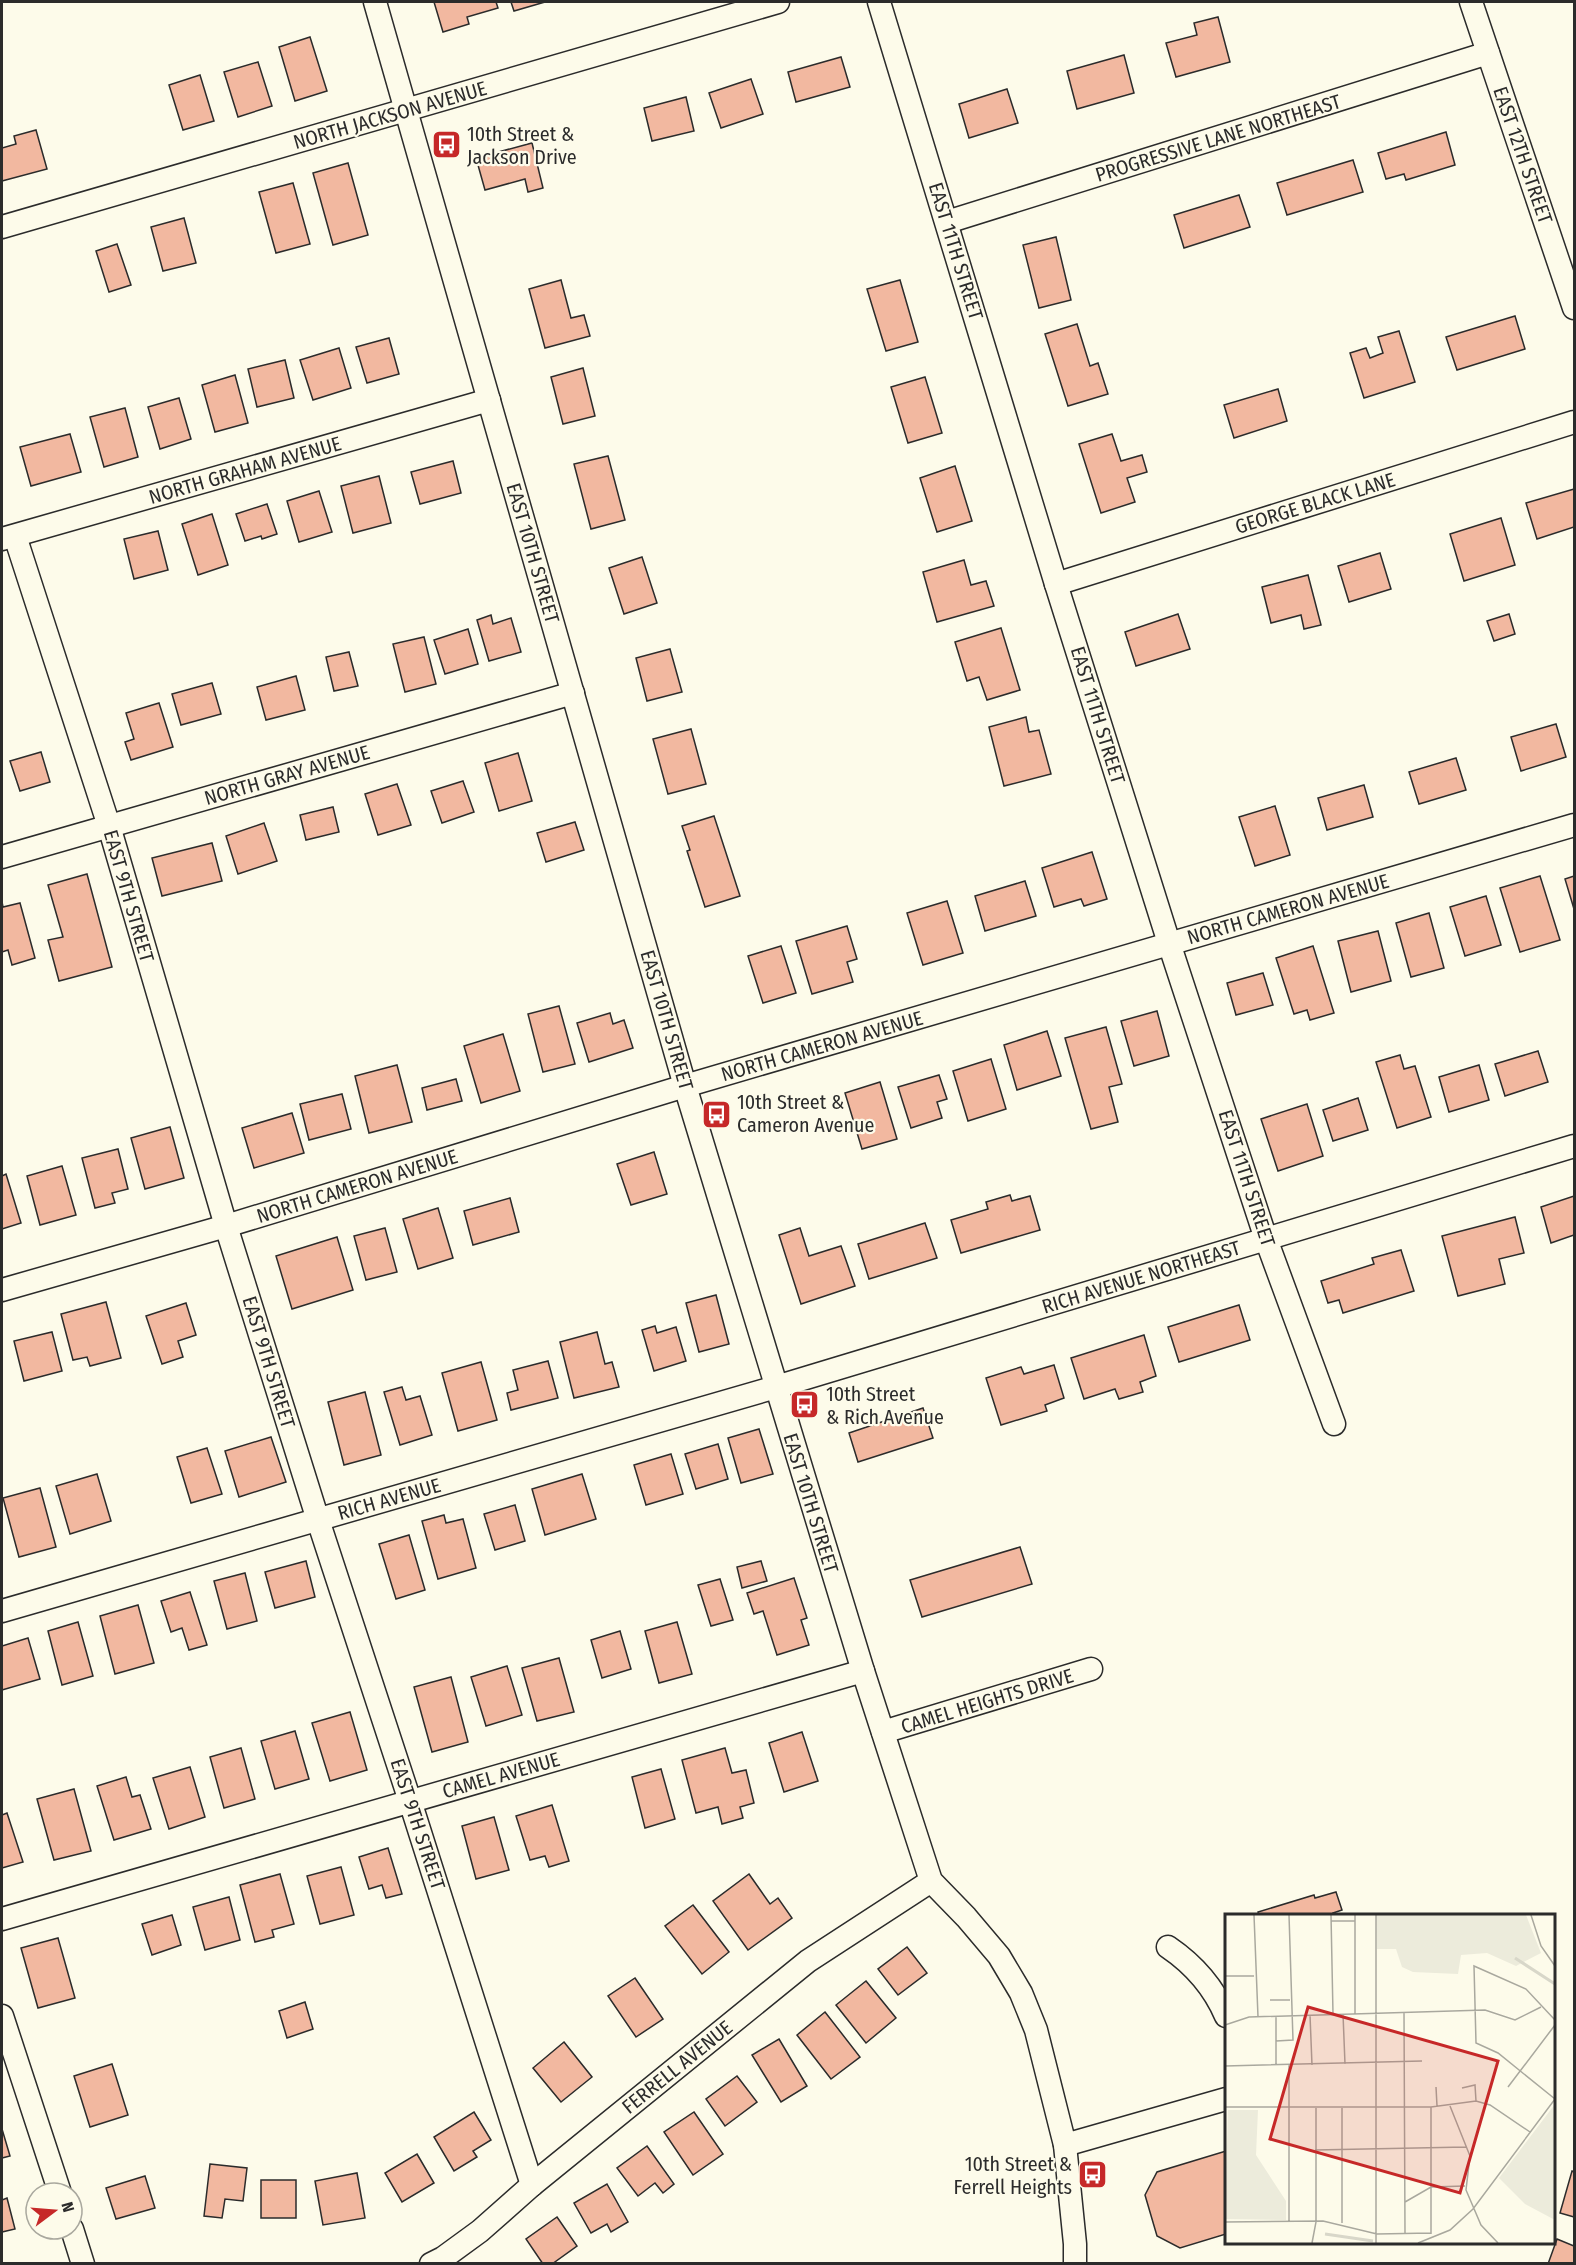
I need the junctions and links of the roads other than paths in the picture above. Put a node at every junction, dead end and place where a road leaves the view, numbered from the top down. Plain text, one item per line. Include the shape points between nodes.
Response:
1 (375, 2) edge
2 (778, 2) edge
3 (879, 2) edge
4 (1471, 2) edge
5 (1488, 53) junction
6 (406, 111) junction
7 (947, 222) junction
8 (2, 227) edge
9 (1574, 305) edge
10 (489, 400) junction
11 (1575, 422) edge
12 (8, 538) edge
13 (1056, 584) junction
14 (573, 693) junction
15 (1575, 825) edge
16 (109, 826) junction
17 (2, 857) edge
18 (1169, 944) junction
19 (686, 1086) junction
20 (1575, 1146) edge
21 (226, 1226) junction
22 (1266, 1239) junction
23 (2, 1290) edge
24 (776, 1387) junction
25 (1334, 1424) dead end
26 (318, 1520) junction
27 (2, 1611) edge
28 (1091, 1669) dead end
29 (863, 1671) junction
30 (883, 1732) junction
31 (410, 1801) junction
32 (931, 1881) junction
33 (2, 1919) edge
34 (1168, 1947) dead end
35 (1225, 2013) edge
36 (2, 2016) edge
37 (1225, 2100) edge
38 (1065, 2145) junction
39 (56, 2181) edge
40 (532, 2185) junction
41 (76, 2241) edge
42 (83, 2264) edge
43 (431, 2264) edge
44 (1075, 2264) edge

1 - 6 street, EAST 10TH STREET
2 - 6 street, NORTH JACKSON AVENUE
3 - 7 street, EAST 11TH STREET
4 - 5 street, EAST 12TH STREET
5 - 7 street, PROGRESSIVE LANE NORTHEAST
5 - 9 street, EAST 12TH STREET
6 - 8 street, NORTH JACKSON AVENUE
6 - 10 street, EAST 10TH STREET
7 - 13 street, EAST 11TH STREET
10 - 12 street, NORTH GRAHAM AVENUE
10 - 14 street, EAST 10TH STREET
11 - 13 street, GEORGE BLACK LANE
12 - 16 street, EAST 9TH STREET
13 - 18 street, EAST 11TH STREET
14 - 16 street, NORTH GRAY AVENUE
14 - 19 street, EAST 10TH STREET
15 - 18 street, NORTH CAMERON AVENUE
16 - 17 street, NORTH GRAY AVENUE
16 - 21 street, EAST 9TH STREET
18 - 19 street, NORTH CAMERON AVENUE
18 - 22 street, EAST 11TH STREET
19 - 21 street, NORTH CAMERON AVENUE
19 - 24 street, EAST 10TH STREET
20 - 22 street, RICH AVENUE NORTHEAST
21 - 23 street, NORTH CAMERON AVENUE
21 - 26 street, EAST 9TH STREET
22 - 24 street, RICH AVENUE NORTHEAST
22 - 25 street, EAST 11TH STREET
24 - 26 street, RICH AVENUE
24 - 29 street, EAST 10TH STREET
26 - 27 street, RICH AVENUE
26 - 31 street, EAST 9TH STREET
28 - 30 street, CAMEL HEIGHTS DRIVE
29 - 30 street, EAST 10TH STREET
29 - 31 street, CAMEL AVENUE
30 - 32 street, EAST 10TH STREET
31 - 33 street, CAMEL AVENUE
31 - 40 street, EAST 9TH STREET
32 - 38 street, EAST 10TH STREET via 999,1956 1021,1993 1036,2030
32 - 40 street, FERRELL AVENUE via 808,1961
34 - 35 street via 1199,1973
36 - 39 street
37 - 38 street
38 - 44 street, EAST 10TH STREET
40 - 43 street, FERRELL AVENUE via 480,2231
41 - 42 street

